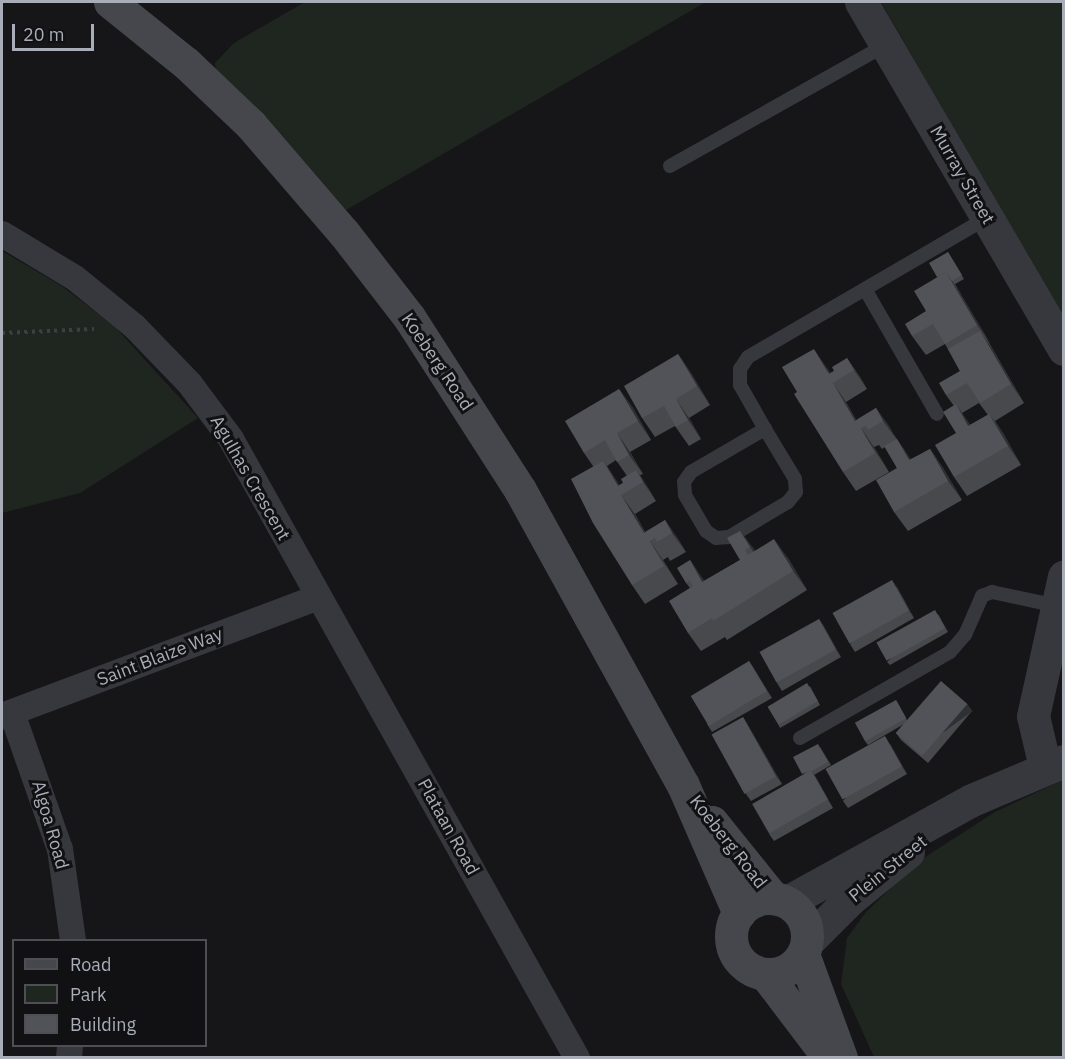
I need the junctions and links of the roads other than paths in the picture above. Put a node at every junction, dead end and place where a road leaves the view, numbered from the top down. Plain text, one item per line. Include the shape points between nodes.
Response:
1 (110, 2) edge
2 (861, 2) edge
3 (886, 45) junction
4 (670, 166) dead end
5 (987, 218) junction
6 (2, 234) edge
7 (865, 289) junction
8 (1064, 349) edge
9 (937, 414) dead end
10 (765, 429) junction
11 (1060, 591) edge
12 (318, 597) junction
13 (7, 715) edge
14 (800, 738) dead end
15 (1054, 764) edge
16 (683, 785) junction
17 (972, 800) junction
18 (780, 900) junction
19 (739, 913) junction
20 (72, 939) edge
21 (805, 948) junction
22 (766, 975) junction
23 (577, 1058) edge
24 (829, 1058) edge
25 (841, 1058) edge

1 - 16 main road, Koeberg Road via 186,63 251,125 344,233 409,317 520,490
2 - 3 street, Murray Street
3 - 4 lane
3 - 5 street, Murray Street
5 - 7 lane
5 - 8 street, Murray Street
6 - 12 street, Agulhas Crescent via 75,278 135,327 190,384 231,440
7 - 9 lane
7 - 10 lane via 743,363 740,385
10 - 10 lane via 795,479 796,492 778,508 729,537 717,538 706,531 685,495 684,482 691,472
11 - 14 lane via 992,592 982,597 965,635 950,652
11 - 15 street via 1033,716
12 - 13 street, Saint Blaize Way
12 - 23 street, Plataan Road
13 - 20 street, Algoa Road via 60,849
15 - 17 street, Plein Street
16 - 18 main road, Koeberg Road
16 - 19 main road, Koeberg Road
17 - 18 street, Plein Street
17 - 21 street, Plein Street via 849,900
18 - 19 main road via 754,901
18 - 21 main road via 803,919
19 - 22 main road via 730,934 734,952 749,969
21 - 22 main road via 784,971
21 - 25 main road
22 - 24 main road

